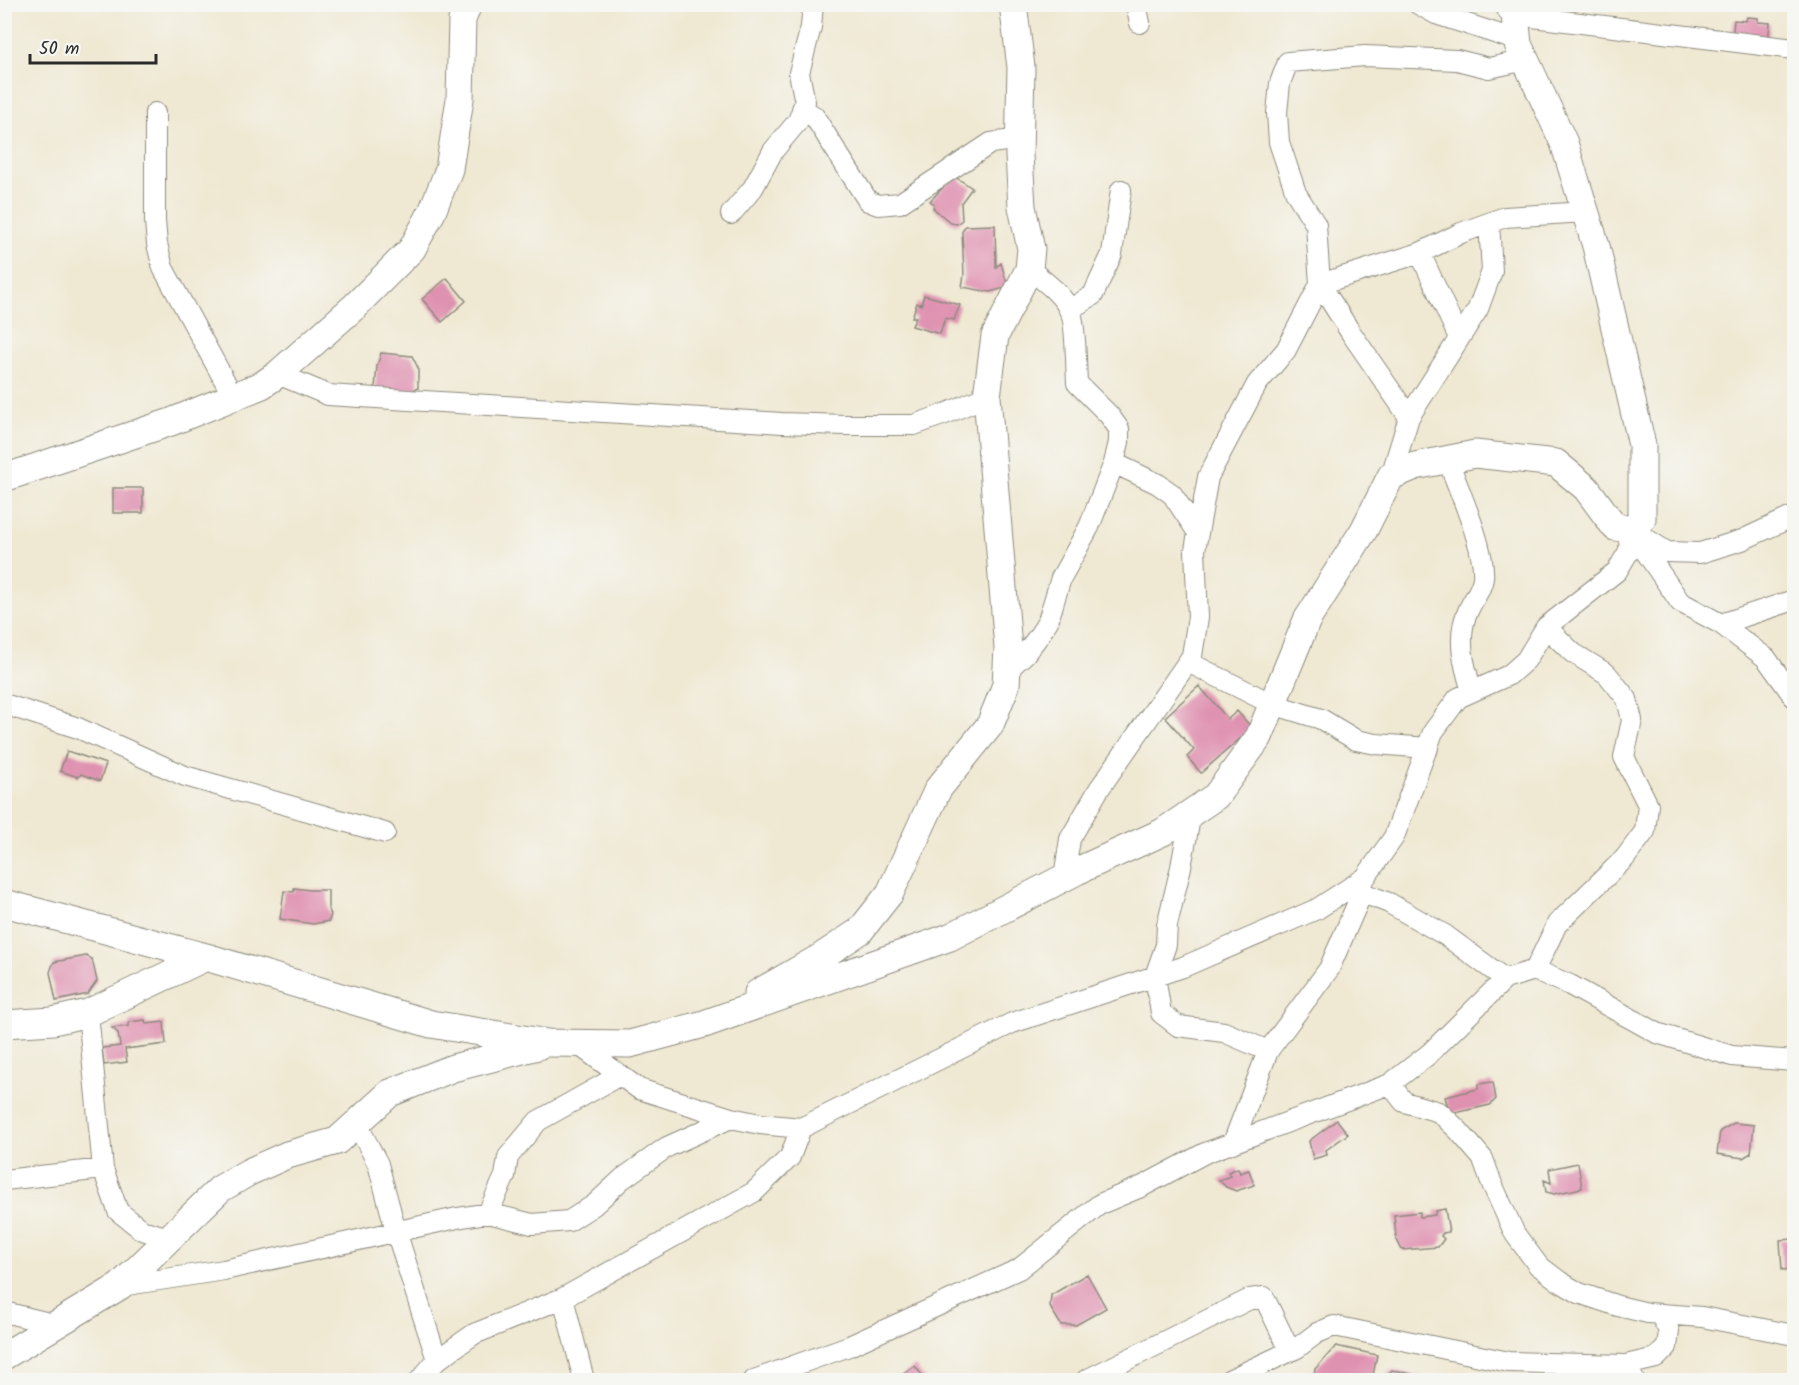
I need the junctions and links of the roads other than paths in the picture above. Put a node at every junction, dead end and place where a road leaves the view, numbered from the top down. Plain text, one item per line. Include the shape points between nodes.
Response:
1 (468, 4) edge
2 (813, 4) edge
3 (1013, 4) edge
4 (1418, 4) edge
5 (1516, 30) edge
6 (1794, 49) edge
7 (802, 109) junction
8 (155, 113) dead end
9 (1020, 139) junction
10 (1121, 190) dead end
11 (1586, 212) junction
12 (731, 214) dead end
13 (1489, 223) junction
14 (1420, 253) junction
15 (1029, 269) junction
16 (1320, 284) junction
17 (1070, 310) junction
18 (1459, 338) junction
19 (278, 374) junction
20 (233, 396) junction
21 (987, 396) junction
22 (1409, 417) junction
23 (1448, 460) junction
24 (1114, 463) junction
25 (1391, 476) junction
26 (4, 478) edge
27 (1794, 516) edge
28 (1630, 529) junction
29 (1198, 533) junction
30 (1794, 600) edge
31 (1720, 624) junction
32 (1546, 627) junction
33 (1188, 662) junction
34 (1007, 670) junction
35 (1472, 691) junction
36 (1794, 698) edge
37 (4, 704) edge
38 (1272, 704) junction
39 (1428, 748) junction
40 (1191, 813) junction
41 (385, 833) dead end
42 (1064, 877) junction
43 (1356, 890) junction
44 (4, 903) edge
45 (206, 957) junction
46 (1535, 970) junction
47 (1155, 976) junction
48 (1504, 979) junction
49 (88, 1013) junction
50 (4, 1024) edge
51 (704, 1024) junction
52 (548, 1043) junction
53 (576, 1043) junction
54 (1268, 1051) junction
55 (1794, 1061) edge
56 (620, 1075) junction
57 (1390, 1084) junction
58 (731, 1118) junction
59 (357, 1124) junction
60 (801, 1128) junction
61 (1233, 1143) junction
62 (103, 1169) junction
63 (4, 1180) edge
64 (488, 1213) junction
65 (396, 1231) junction
66 (169, 1239) junction
67 (120, 1286) junction
68 (563, 1298) junction
69 (4, 1312) edge
70 (1660, 1314) junction
71 (57, 1325) junction
72 (1794, 1335) edge
73 (1290, 1351) junction
74 (4, 1356) edge
75 (437, 1360) junction
76 (1630, 1372) edge
77 (420, 1380) edge
78 (584, 1380) edge
79 (754, 1380) edge
80 (1086, 1380) edge
81 (1228, 1380) edge

1 - 19 street via 462,20 460,99 449,169 432,212 412,249
2 - 7 street via 799,73 805,102
3 - 9 street via 1022,67
4 - 5 street via 1436,14
5 - 6 street
5 - 11 street via 1564,143
5 - 16 street via 1489,68 1457,60 1365,56 1288,62 1276,113 1279,142 1296,193 1316,225
7 - 9 street via 814,116 868,201 878,205 900,203 991,143
7 - 12 street via 753,188
8 - 20 street via 155,221 163,268
9 - 15 street via 1022,207 1031,249
10 - 17 street via 1112,254 1093,295
11 - 13 street via 1505,218
11 - 28 street via 1642,445 1642,519
13 - 14 street
13 - 18 street via 1492,271 1478,309
14 - 16 street
14 - 18 street
15 - 17 street
15 - 21 street via 995,336
16 - 22 street
16 - 29 street via 1287,350 1257,384 1208,477
17 - 24 street via 1077,383 1119,429
18 - 22 street
19 - 20 street
19 - 21 street via 328,394 845,425 914,425
20 - 26 street via 171,422
21 - 34 street
22 - 25 street
23 - 25 street via 1415,466
23 - 28 street via 1475,454 1556,463 1586,488 1616,527
23 - 35 street via 1483,562 1483,579 1467,613 1461,639
24 - 29 street via 1172,494
24 - 34 street via 1089,527 1061,578 1048,621 1025,654
25 - 38 street via 1364,530 1307,620
27 - 28 street via 1742,540 1700,553 1667,552
28 - 31 street via 1680,602
28 - 32 street via 1629,551 1617,571
29 - 33 street via 1198,617
30 - 31 street
31 - 36 street via 1766,658
32 - 35 street via 1526,660 1509,675
32 - 46 street via 1573,653 1607,674 1627,699 1632,720 1624,756 1648,805 1645,831 1625,858 1557,924
33 - 38 street
33 - 42 street via 1099,789 1070,839
34 - 51 street via 1006,685 990,725 938,789 890,893 860,931
35 - 39 street via 1458,698 1433,732
37 - 41 street via 78,728 185,776
38 - 39 street via 1321,719 1356,740
38 - 40 street via 1259,736 1216,796
39 - 43 street via 1394,837
40 - 42 street via 1163,832
40 - 47 street via 1166,945
42 - 51 street via 950,937
43 - 47 street
43 - 48 street via 1389,903 1445,935
43 - 54 street via 1329,969
44 - 45 street
45 - 49 street
45 - 52 street via 431,1024
46 - 48 street
46 - 55 street via 1657,1033 1732,1056
47 - 54 street via 1161,1013 1178,1026 1224,1032
47 - 60 street via 1012,1023
48 - 57 street via 1429,1054
49 - 50 street via 53,1021
49 - 62 street
51 - 53 street via 630,1044
52 - 53 street
52 - 59 street via 453,1068 390,1093
53 - 56 street
54 - 61 street
56 - 58 street via 639,1089
56 - 64 street via 538,1121 508,1157 505,1176
57 - 61 street
57 - 70 street via 1404,1102 1439,1112 1483,1159 1515,1234 1538,1265 1579,1293
58 - 60 street
58 - 64 street via 667,1147 569,1221 532,1224
59 - 65 street via 378,1164
59 - 66 street via 337,1141 287,1155 220,1189
60 - 68 street via 790,1156 754,1192
61 - 79 street via 1100,1204 1019,1269 849,1346
62 - 63 street
62 - 66 street via 118,1211 142,1230
64 - 65 street
65 - 67 street via 224,1270
65 - 75 street
66 - 67 street
67 - 71 street
68 - 75 street via 474,1334
68 - 78 street
69 - 71 street
70 - 72 street via 1702,1317
70 - 76 street via 1670,1331 1667,1347
71 - 74 street
73 - 76 street via 1334,1326 1509,1362
73 - 80 street via 1264,1297 1250,1299
73 - 81 street
75 - 77 street

